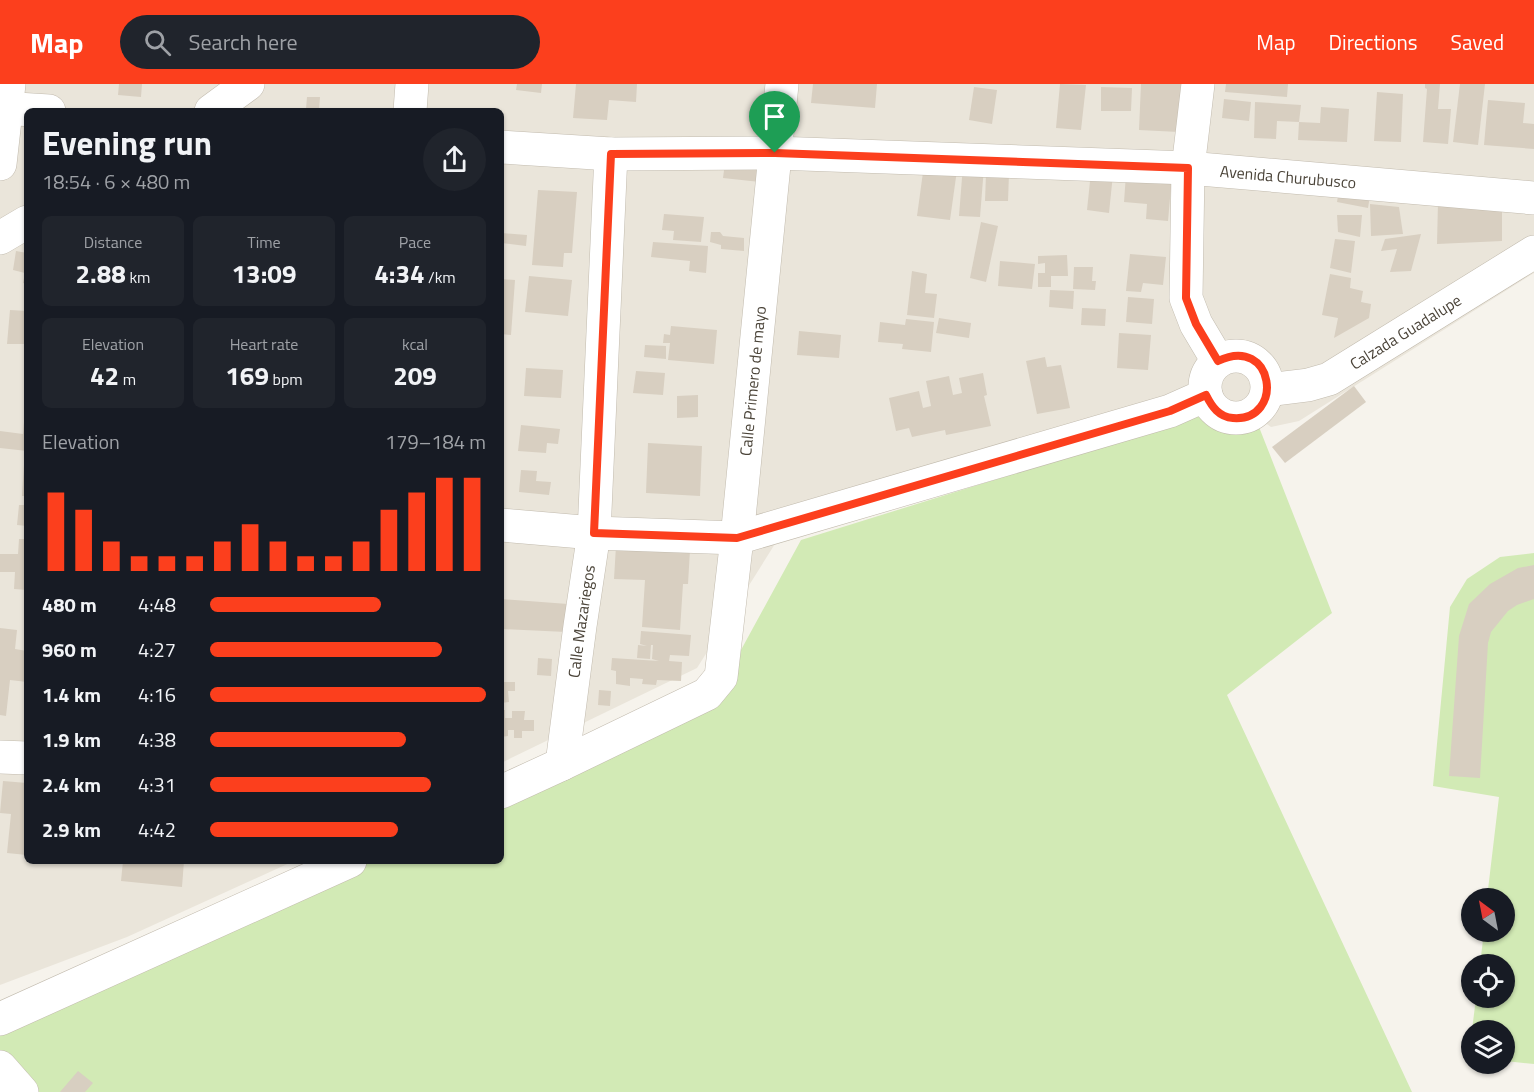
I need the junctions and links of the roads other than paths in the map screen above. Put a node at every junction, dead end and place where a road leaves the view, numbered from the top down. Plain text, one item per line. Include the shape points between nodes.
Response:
1 (248, 84) edge
2 (412, 84) edge
3 (782, 84) edge
4 (1198, 84) edge
5 (6, 100) edge
6 (37, 108) edge
7 (215, 108) edge
8 (410, 108) edge
9 (504, 147) edge
10 (775, 153) junction
11 (611, 154) junction
12 (0, 164) edge
13 (1188, 168) junction
14 (1534, 198) edge
15 (24, 224) edge
16 (0, 238) edge
17 (1534, 252) edge
18 (1218, 361) junction
19 (1268, 390) junction
20 (1206, 395) junction
21 (504, 525) edge
22 (594, 533) junction
23 (737, 538) junction
24 (0, 757) edge
25 (24, 758) edge
26 (562, 764) junction
27 (504, 791) edge
28 (341, 864) edge
29 (0, 1019) edge
30 (0, 1066) edge
31 (22, 1092) edge

1 - 7 street
2 - 8 street
3 - 10 street, Calle Primero de mayo
4 - 13 street
5 - 6 street
5 - 12 street
9 - 11 street, Avenida Churubusco
10 - 11 street, Avenida Churubusco
10 - 13 street, Avenida Churubusco
10 - 23 street, Calle Primero de mayo
11 - 22 street, Calle Mazariegos
13 - 14 street, Avenida Churubusco
13 - 18 street via 1186,298
15 - 16 street
17 - 19 street, Calzada Guadalupe via 1329,379
18 - 19 street via 1239,355 1249,358 1264,370
18 - 20 street via 1207,375
19 - 20 street via 1259,409 1239,418 1218,413
20 - 23 street via 1170,411
21 - 22 street
22 - 23 street
22 - 26 street, Calle Mazariegos
23 - 26 street, Calle Primero de mayo via 721,677 707,694
24 - 25 street
26 - 27 street
28 - 29 street
30 - 31 street

